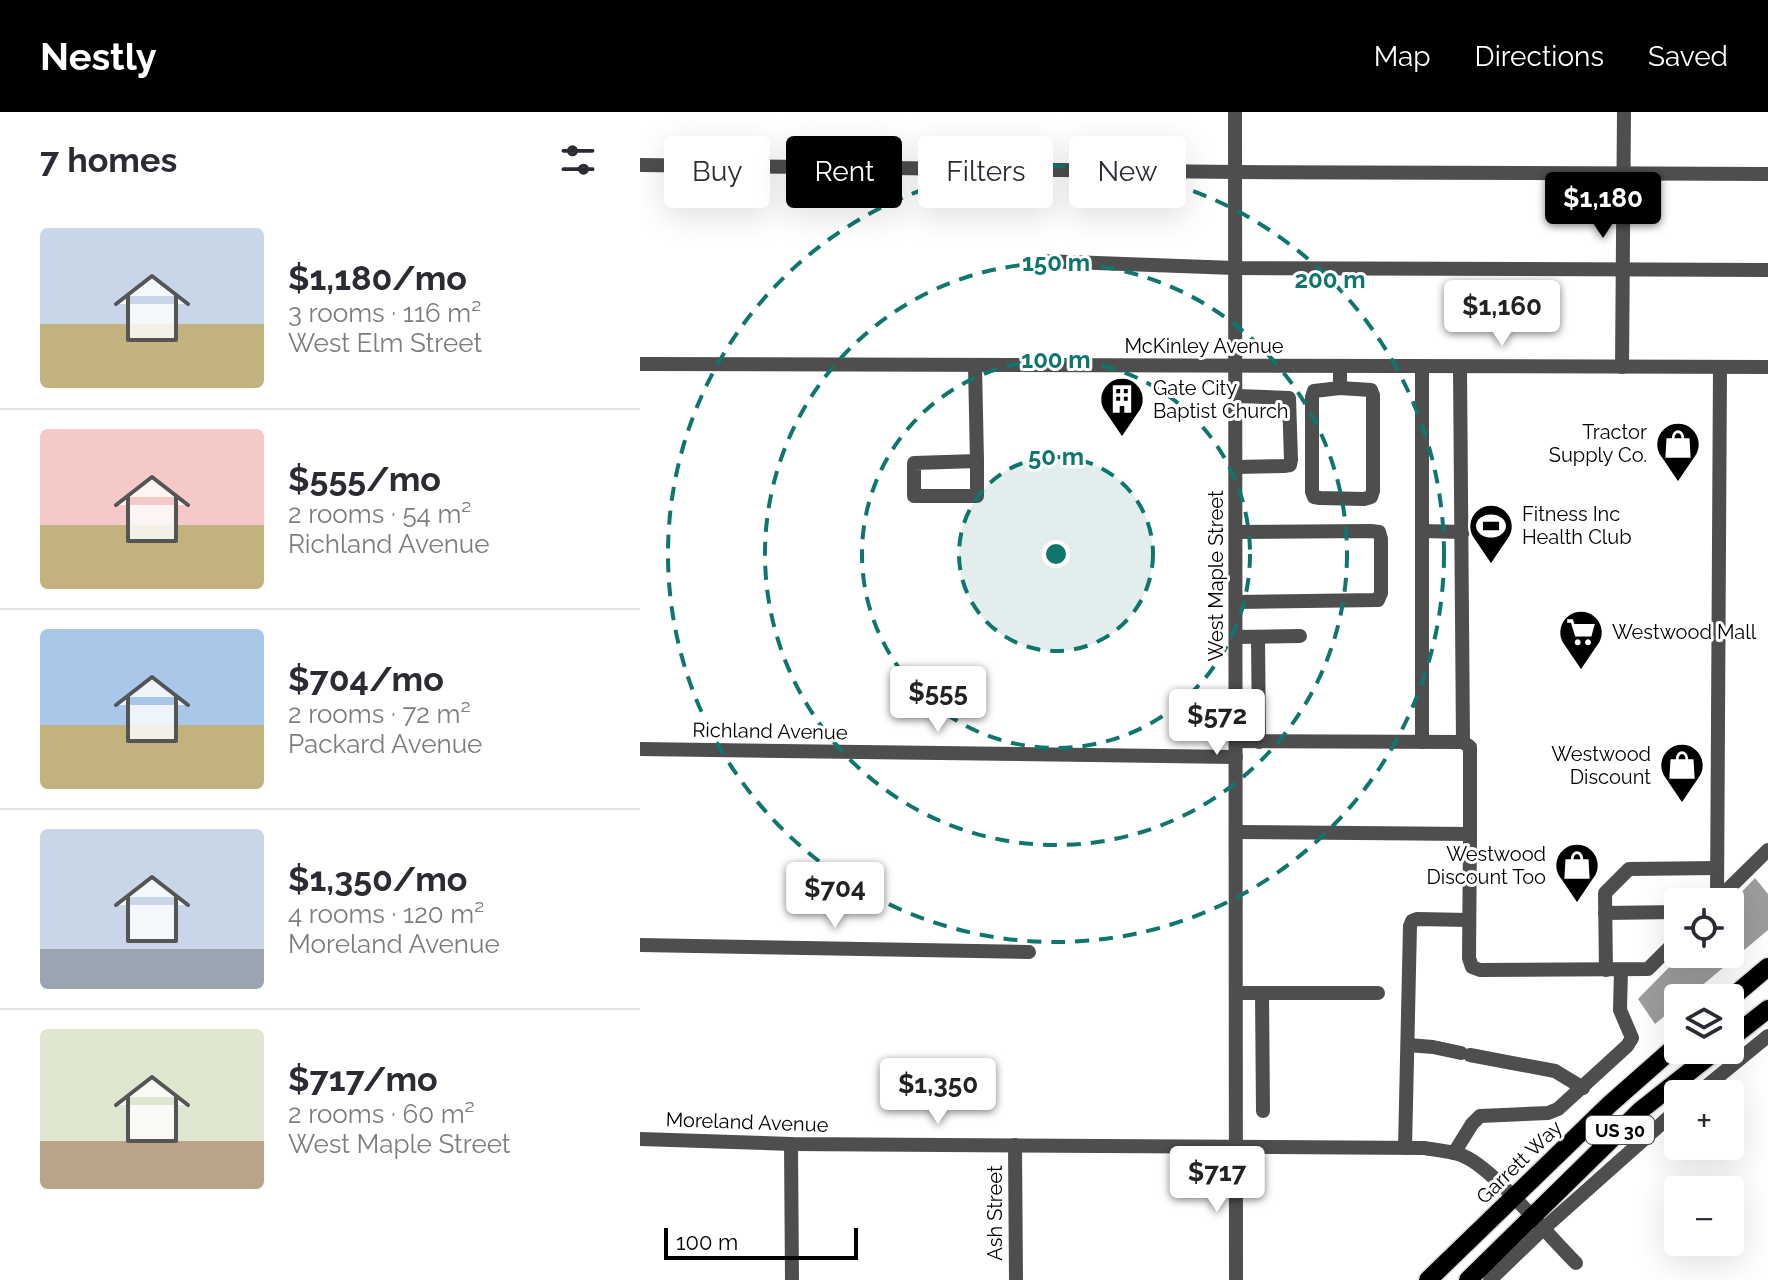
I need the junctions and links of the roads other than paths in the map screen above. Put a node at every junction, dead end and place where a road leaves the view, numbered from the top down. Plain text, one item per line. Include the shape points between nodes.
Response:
1 (1235, 112) edge
2 (1624, 112) edge
3 (640, 165) edge
4 (1235, 172) junction
5 (1624, 174) junction
6 (1768, 174) edge
7 (1042, 261) dead end
8 (1235, 268) junction
9 (1621, 268) junction
10 (1768, 270) edge
11 (640, 364) edge
12 (975, 365) junction
13 (1237, 366) junction
14 (1340, 366) junction
15 (1422, 366) junction
16 (1460, 367) junction
17 (1622, 367) junction
18 (1720, 367) junction
19 (1768, 367) edge
20 (1340, 388) junction
21 (1237, 396) junction
22 (977, 461) junction
23 (1236, 467) junction
24 (1422, 531) junction
25 (1236, 532) junction
26 (1463, 532) junction
27 (1236, 602) junction
28 (1300, 636) dead end
29 (1236, 637) junction
30 (1258, 637) junction
31 (1236, 741) junction
32 (1259, 742) junction
33 (1422, 742) junction
34 (1463, 742) junction
35 (640, 749) edge
36 (1236, 757) junction
37 (1236, 832) junction
38 (1470, 834) junction
39 (1768, 850) edge
40 (1717, 868) junction
41 (1716, 888) edge
42 (1729, 888) edge
43 (1664, 912) edge
44 (1605, 913) junction
45 (1469, 920) junction
46 (640, 945) edge
47 (1029, 952) dead end
48 (1664, 953) edge
49 (1768, 967) edge
50 (1614, 970) junction
51 (1744, 987) edge
52 (1236, 993) junction
53 (1262, 993) junction
54 (1378, 993) dead end
55 (1768, 1009) edge
56 (1744, 1028) edge
57 (1768, 1036) edge
58 (1408, 1045) junction
59 (1664, 1056) edge
60 (1699, 1064) edge
61 (1714, 1080) edge
62 (1583, 1088) junction
63 (1263, 1111) dead end
64 (1664, 1120) edge
65 (640, 1139) edge
66 (791, 1144) junction
67 (1015, 1145) junction
68 (1236, 1147) junction
69 (1405, 1148) junction
70 (1454, 1153) junction
71 (1514, 1197) junction
72 (1536, 1223) junction
73 (1576, 1263) dead end
74 (792, 1280) edge
75 (1016, 1280) edge
76 (1236, 1280) edge
77 (1428, 1280) edge
78 (1468, 1280) edge
79 (1490, 1280) edge

1 - 4 street, West Maple Street
2 - 5 street
3 - 4 street
4 - 5 street
4 - 8 street, West Maple Street
5 - 6 street
5 - 9 street
7 - 8 street
8 - 9 street
8 - 13 street, West Maple Street
9 - 10 street
9 - 17 street
11 - 12 street, McKinley Avenue
12 - 13 street, McKinley Avenue
12 - 22 street
13 - 14 street, McKinley Avenue
13 - 21 street, West Maple Street
14 - 15 street, McKinley Avenue
14 - 20 street
15 - 16 street, McKinley Avenue
15 - 24 street
16 - 17 street, McKinley Avenue
16 - 26 street
17 - 18 street, McKinley Avenue
18 - 19 street, McKinley Avenue
18 - 40 street
20 - 20 street via 1319,388 1312,397 1312,492 1320,498 1364,499 1373,491 1373,395 1364,388
21 - 23 street, West Maple Street
21 - 23 street via 1289,398 1291,460 1284,466
22 - 22 street via 977,496 914,496 914,463
23 - 25 street, West Maple Street
24 - 26 street
24 - 33 street
25 - 27 street, West Maple Street
25 - 27 street via 1379,532 1381,539 1378,600
26 - 34 street
27 - 29 street, West Maple Street
28 - 30 street
29 - 30 street
29 - 31 street, West Maple Street
30 - 32 street
31 - 32 street
31 - 36 street, West Maple Street
32 - 33 street
33 - 34 street
34 - 38 street via 1470,747
35 - 36 street, Richland Avenue
36 - 37 street, West Maple Street
37 - 38 street
37 - 52 street, West Maple Street
38 - 45 street
39 - 42 street
40 - 41 street
40 - 44 street via 1629,869 1605,893
43 - 44 street
44 - 50 street
45 - 50 street via 1469,958 1480,970
45 - 58 street via 1412,921
46 - 47 street
48 - 50 street via 1648,969
49 - 51 main road
50 - 62 street via 1620,1010 1632,1038
52 - 53 street
52 - 68 street, West Maple Street
53 - 54 street
53 - 63 street
55 - 56 main road
57 - 61 street
58 - 62 street via 1555,1071
58 - 69 street
59 - 71 main road, Garrett Way / US 30
60 - 72 main road, US 30 via 1641,1110
62 - 70 street via 1548,1113 1480,1116
64 - 72 street
65 - 66 street, Moreland Avenue
66 - 67 street, Moreland Avenue
66 - 74 street
67 - 68 street, Moreland Avenue
67 - 75 street, Ash Street
68 - 69 street, Moreland Avenue
68 - 76 street, West Maple Street
69 - 70 street, Moreland Avenue
70 - 71 street, Moreland Avenue
71 - 72 street, Moreland Avenue
71 - 77 main road, Garrett Way / US 30
72 - 73 street, Moreland Avenue
72 - 78 main road, US 30
72 - 79 street

